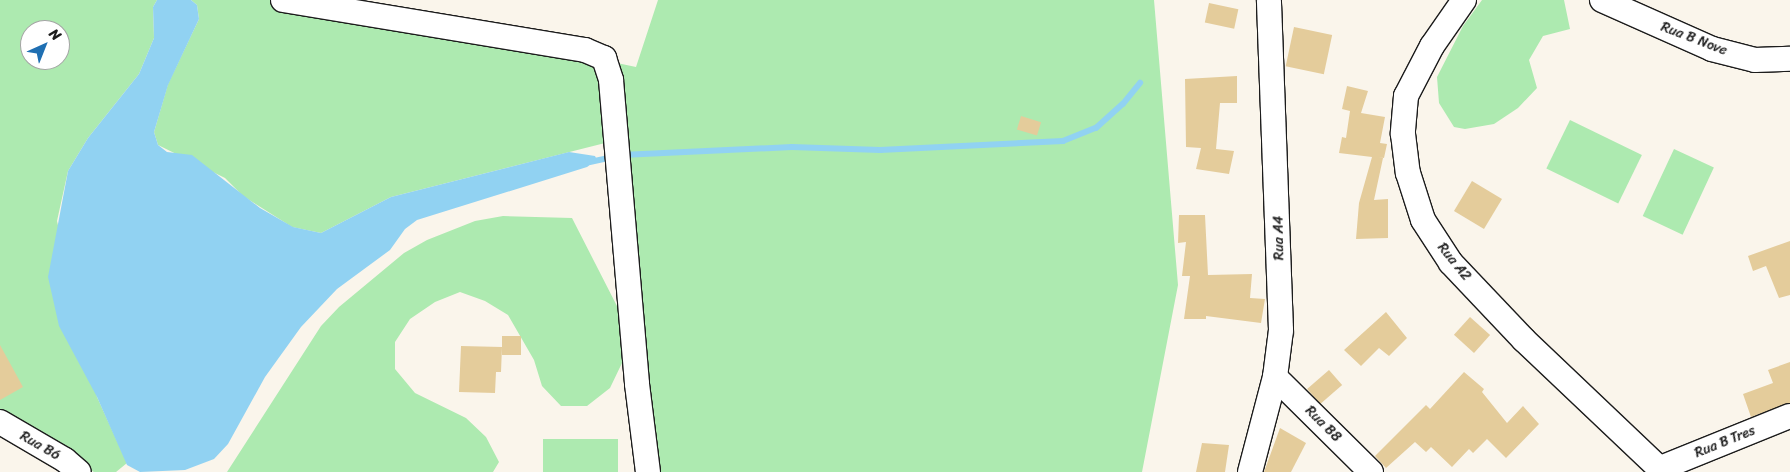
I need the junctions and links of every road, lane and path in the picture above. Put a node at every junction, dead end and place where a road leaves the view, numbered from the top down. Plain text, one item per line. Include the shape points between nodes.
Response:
1 (283, 0) edge
2 (1269, 0) edge
3 (1602, 0) edge
4 (1459, 3) edge
5 (1790, 59) edge
6 (1275, 377) junction
7 (1790, 416) edge
8 (0, 422) edge
9 (1662, 470) edge
10 (79, 472) edge
11 (648, 472) edge
12 (1250, 472) edge
13 (1372, 472) edge

1 - 11 street via 585,50 604,58 612,80 636,384
2 - 6 street, Rua A4 via 1281,330
3 - 5 street, Rua B Nove via 1712,49 1755,60
4 - 9 street, Rua A2 via 1406,96 1403,134 1408,172 1423,220 1451,262 1504,318
6 - 12 street, Rua A4
6 - 13 street, Rua B8
7 - 9 street, Rua B Tres
8 - 10 street, Rua B6 via 65,460

